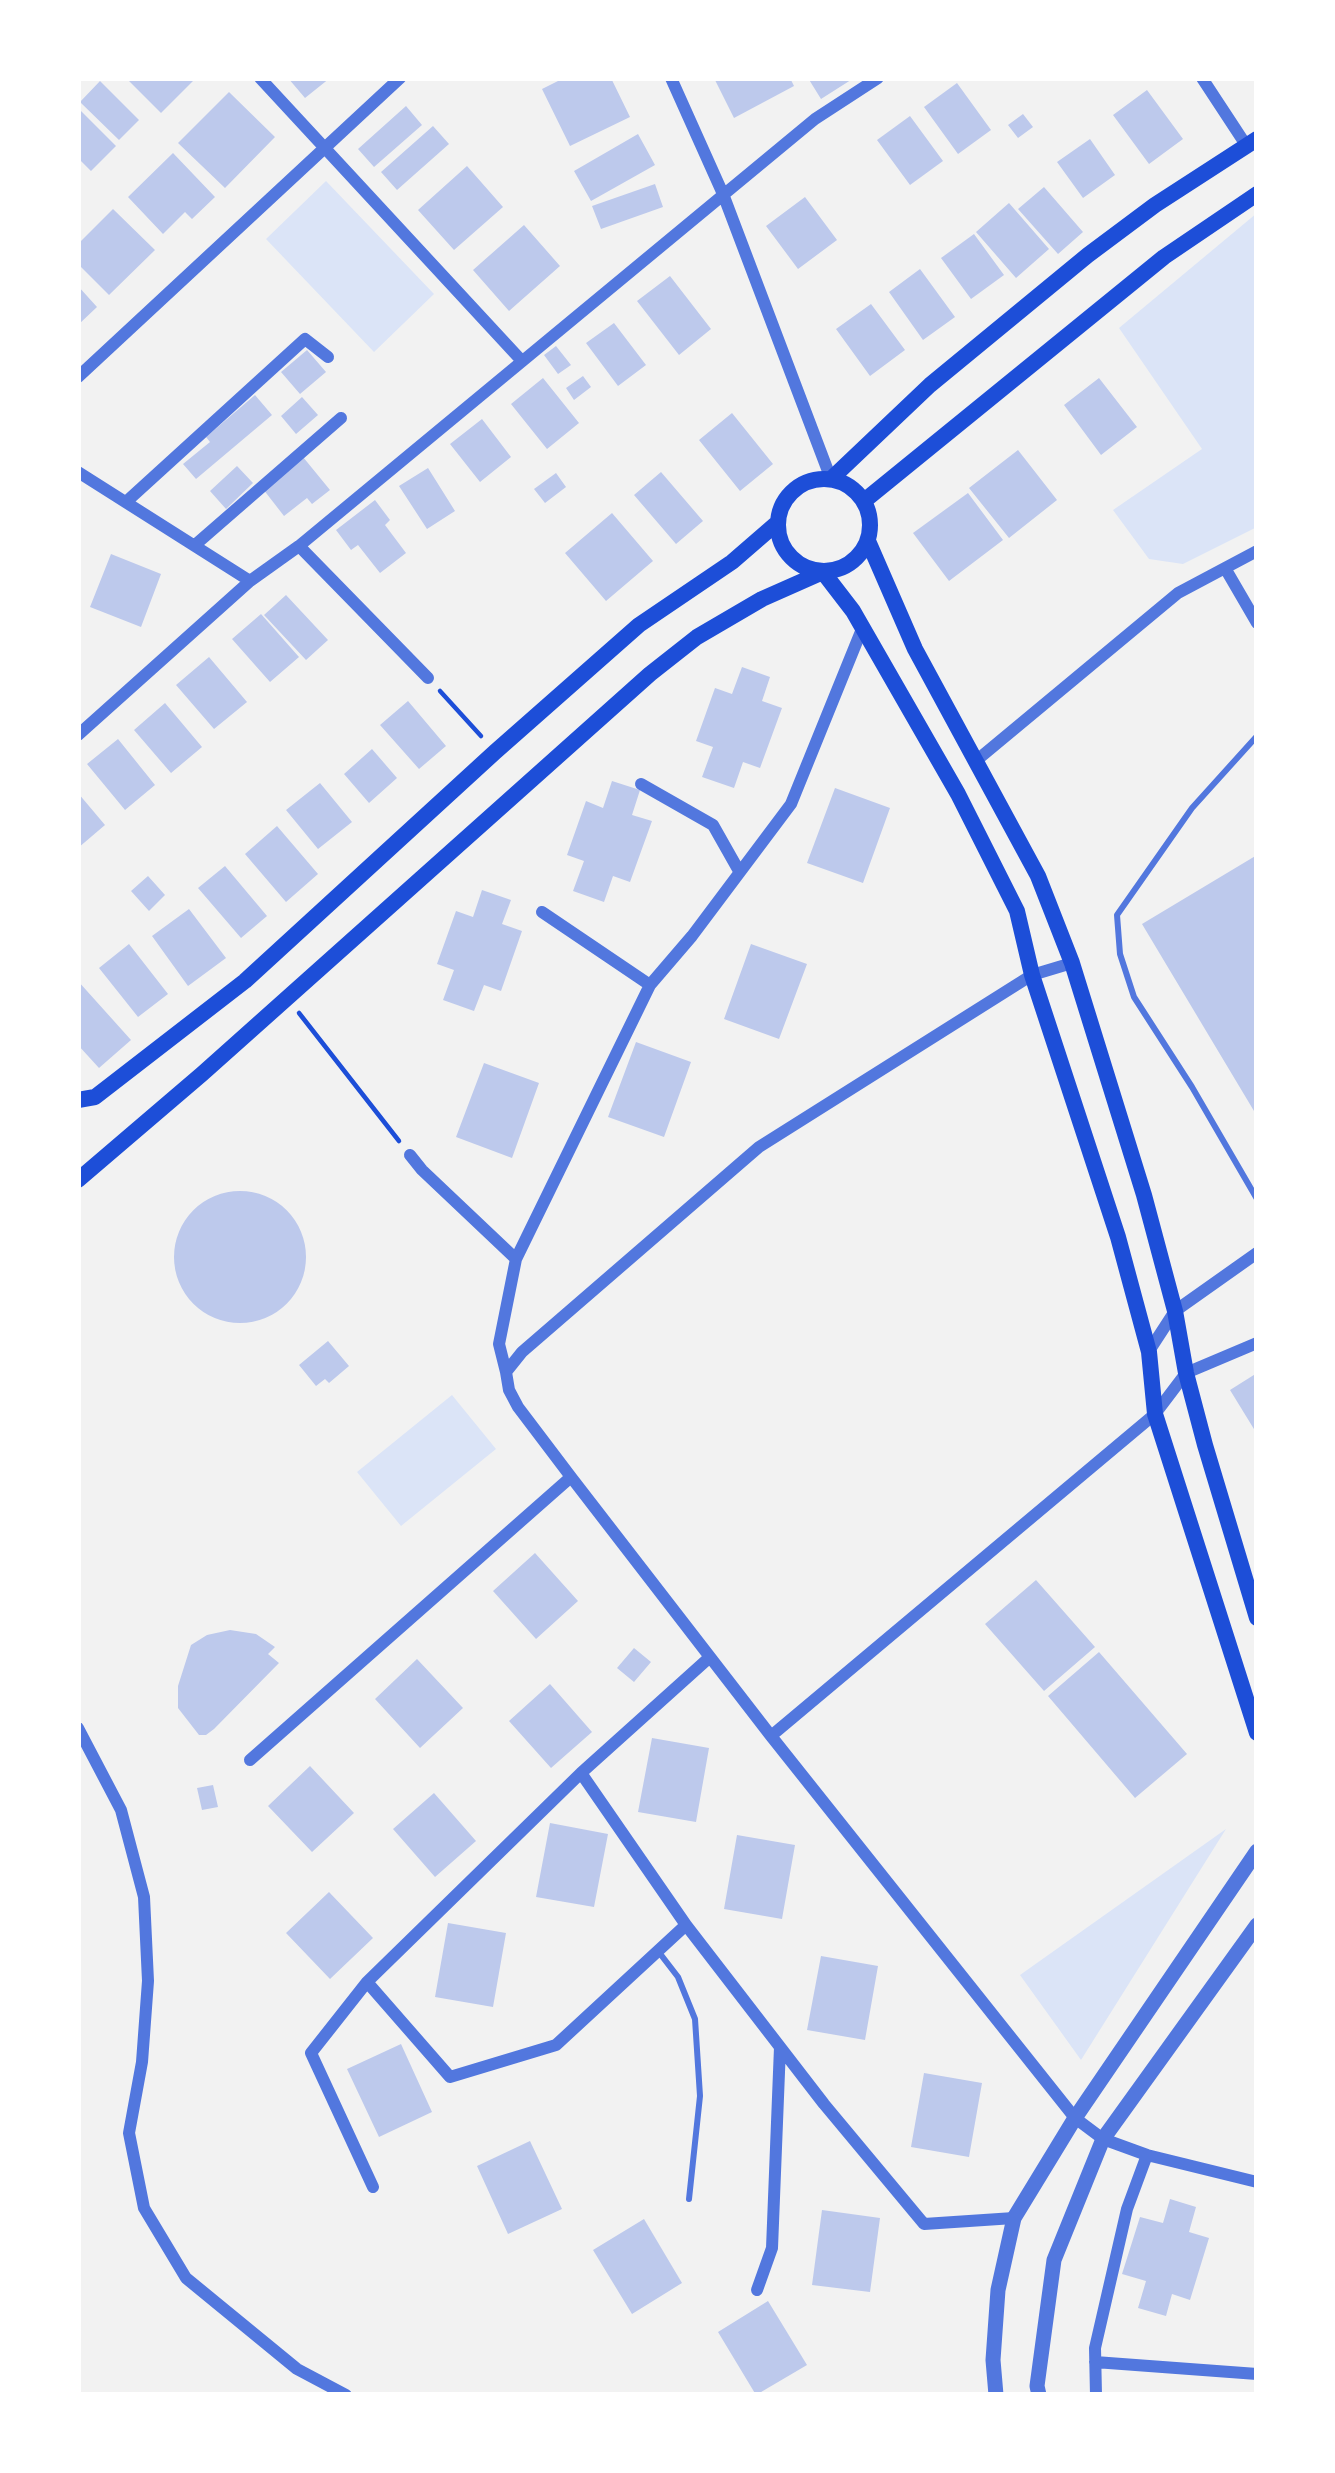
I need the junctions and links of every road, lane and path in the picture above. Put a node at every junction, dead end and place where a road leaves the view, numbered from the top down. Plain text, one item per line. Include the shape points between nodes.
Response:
1 (260, 78) edge
2 (400, 78) edge
3 (671, 78) edge
4 (878, 78) edge
5 (1202, 78) edge
6 (1252, 142) edge
7 (324, 148) junction
8 (723, 194) junction
9 (1257, 194) edge
10 (328, 357) dead end
11 (520, 360) junction
12 (78, 377) edge
13 (341, 418) dead end
14 (78, 472) edge
15 (831, 478) junction
16 (864, 501) junction
17 (126, 502) junction
18 (777, 523) junction
19 (868, 541) junction
20 (195, 545) junction
21 (299, 546) junction
22 (1257, 551) edge
23 (1225, 568) junction
24 (823, 572) junction
25 (250, 581) junction
26 (1257, 623) edge
27 (862, 629) junction
28 (428, 678) joint
29 (78, 735) edge
30 (1257, 736) edge
31 (495, 752) junction
32 (977, 760) junction
33 (641, 784) dead end
34 (740, 871) junction
35 (542, 912) dead end
36 (1072, 963) junction
37 (1032, 975) junction
38 (650, 985) junction
39 (286, 998) junction
40 (78, 1100) edge
41 (410, 1155) joint
42 (78, 1180) edge
43 (1257, 1199) edge
44 (1257, 1252) edge
45 (516, 1258) junction
46 (1175, 1311) junction
47 (1257, 1342) edge
48 (1149, 1352) junction
49 (506, 1372) junction
50 (1186, 1373) junction
51 (1155, 1414) junction
52 (571, 1477) junction
53 (1257, 1618) edge
54 (710, 1657) junction
55 (78, 1728) edge
56 (1257, 1733) edge
57 (771, 1736) junction
58 (250, 1760) dead end
59 (581, 1773) junction
60 (1257, 1851) edge
61 (686, 1925) junction
62 (1257, 1925) edge
63 (658, 1951) junction
64 (367, 1982) junction
65 (780, 2046) junction
66 (1075, 2118) junction
67 (1103, 2139) junction
68 (1147, 2155) junction
69 (1257, 2182) edge
70 (374, 2187) dead end
71 (689, 2199) dead end
72 (1014, 2218) junction
73 (757, 2290) dead end
74 (1095, 2362) junction
75 (1257, 2374) edge
76 (346, 2395) edge
77 (996, 2395) edge
78 (1039, 2395) edge
79 (1096, 2395) edge

1 - 7 street
2 - 7 street
3 - 8 street
4 - 8 street
5 - 6 street
6 - 15 main road via 1088,255
7 - 11 street
7 - 12 street
8 - 11 street
8 - 15 street
9 - 16 main road via 1164,256
10 - 17 street via 304,339
11 - 21 street
13 - 20 street
14 - 17 street
15 - 16 main road
15 - 18 main road via 801,484
16 - 19 main road
17 - 20 street
18 - 24 main road via 795,562
18 - 31 main road via 639,625
19 - 24 main road via 850,563
19 - 32 main road via 915,649
20 - 25 street
21 - 25 street
21 - 28 street
22 - 23 street
23 - 26 street
23 - 32 street via 1178,593
24 - 27 main road
24 - 39 main road via 697,637 650,674
25 - 29 street
27 - 34 street via 790,805
27 - 37 main road via 1017,911
28 - 31 path
30 - 43 lane via 1192,808 1117,915 1134,997
31 - 40 main road via 245,981 95,1097
32 - 36 main road via 1038,876
33 - 34 street via 713,825
34 - 38 street
35 - 38 street
36 - 37 street
36 - 46 main road
37 - 48 main road
37 - 49 street via 759,1148
38 - 45 street
39 - 41 path
39 - 42 main road
41 - 45 street
44 - 46 street
45 - 49 street via 499,1344
46 - 48 street
46 - 50 main road
47 - 50 street
48 - 51 main road
49 - 52 street via 518,1407
50 - 51 street
50 - 53 main road
51 - 56 main road
51 - 57 street
52 - 54 street
52 - 58 street
54 - 57 street
54 - 59 street
55 - 76 street via 121,1810 144,1897 148,1981 130,2133 144,2208 186,2278 297,2369
57 - 66 street
59 - 61 street
59 - 64 street
60 - 66 street
61 - 63 street
61 - 65 street
62 - 67 street
63 - 64 street via 556,2045 450,2078
63 - 71 lane via 695,2019 700,2096
64 - 70 street via 310,2053
65 - 72 street via 925,2224
65 - 73 street via 772,2248
66 - 67 street
66 - 72 street
67 - 68 street
67 - 78 street via 1054,2260
68 - 69 street
68 - 74 street
72 - 77 street via 998,2290
74 - 75 street
74 - 79 street

